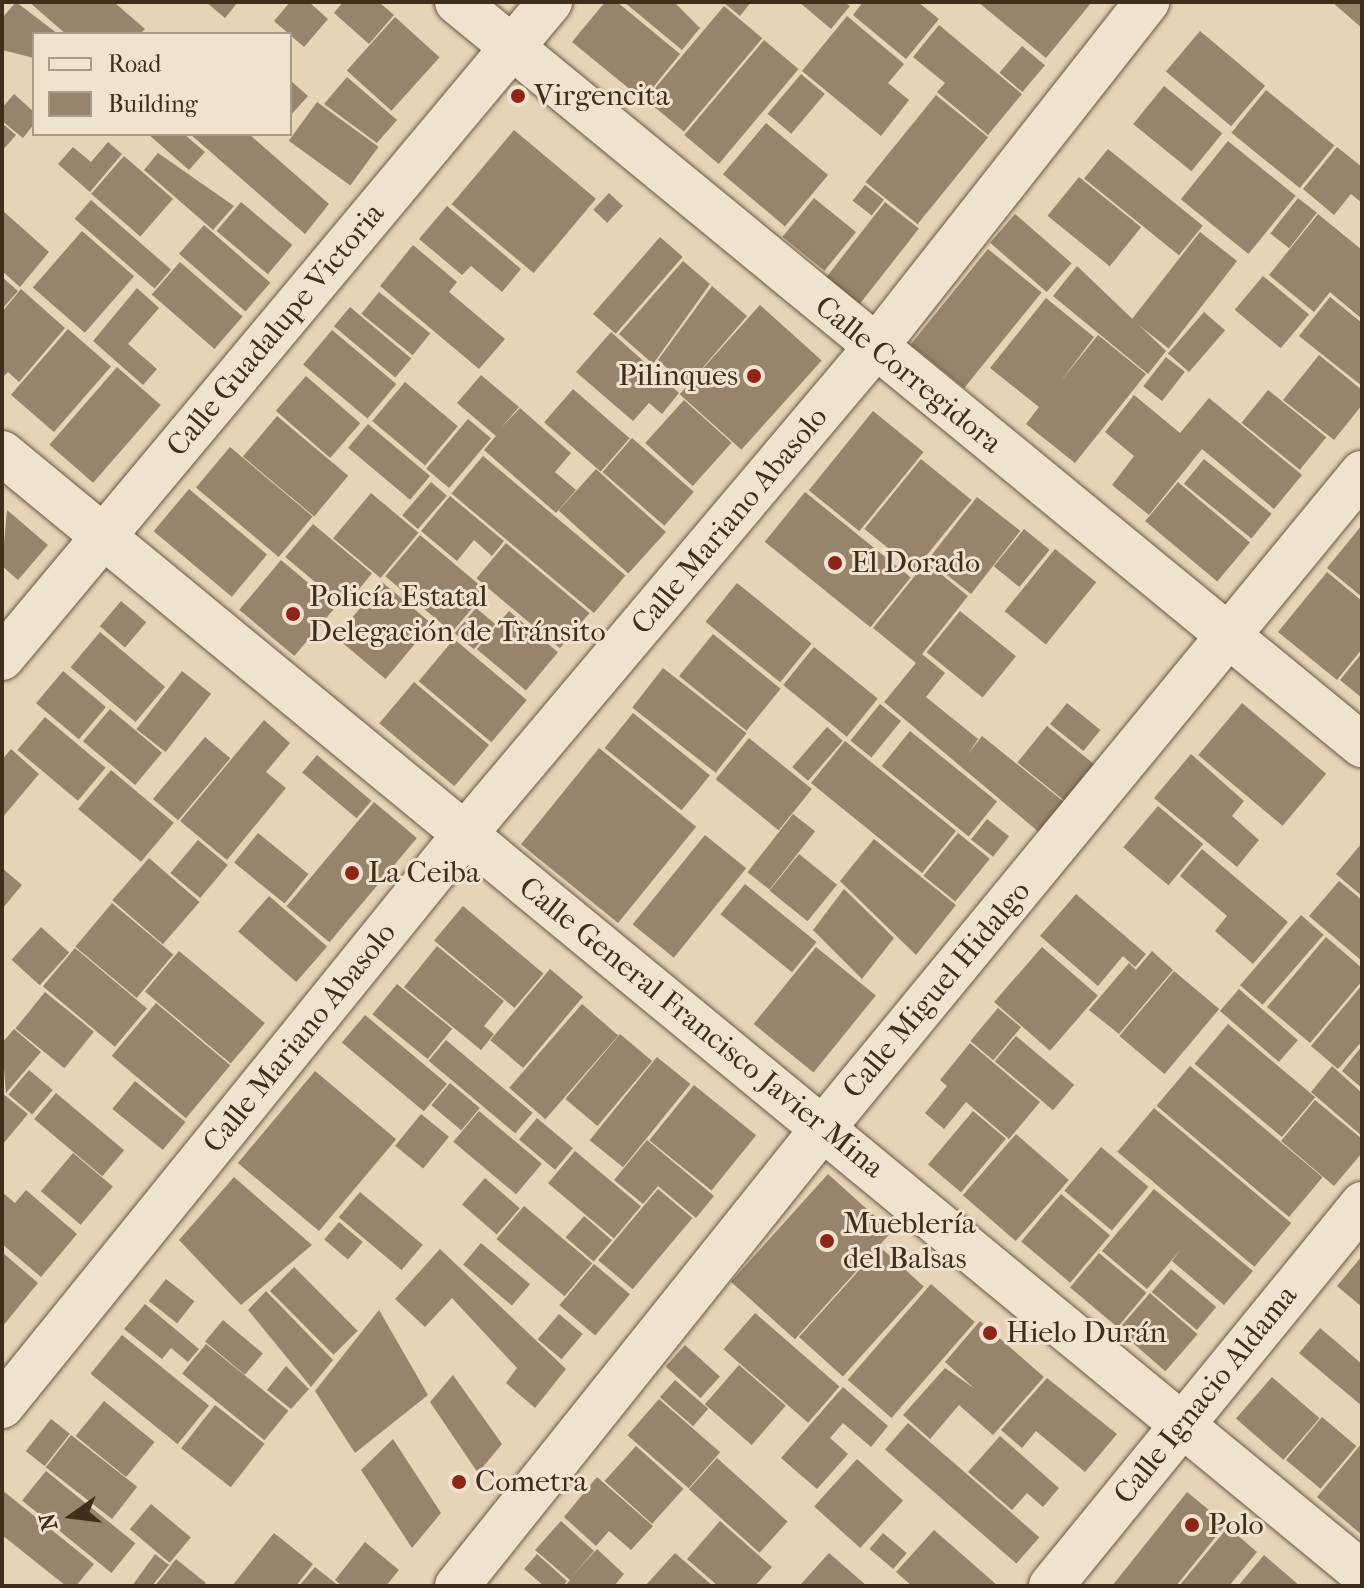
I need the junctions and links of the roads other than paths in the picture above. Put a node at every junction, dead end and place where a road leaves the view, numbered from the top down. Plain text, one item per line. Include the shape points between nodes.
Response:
1 (457, 2) edge
2 (550, 2) edge
3 (1147, 2) edge
4 (513, 47) junction
5 (874, 349) junction
6 (2, 453) edge
7 (1362, 473) edge
8 (105, 534) junction
9 (1232, 635) junction
10 (2, 658) edge
11 (1362, 745) edge
12 (464, 835) junction
13 (824, 1127) junction
14 (1362, 1204) edge
15 (2, 1406) edge
16 (1184, 1423) junction
17 (1362, 1573) edge
18 (457, 1586) edge
19 (1051, 1586) edge

1 - 4 street, Calle Corregidora
2 - 4 street, Calle Guadalupe Victoria
3 - 5 street, Calle Mariano Abasolo
4 - 5 street, Calle Corregidora
4 - 8 street, Calle Guadalupe Victoria
5 - 9 street, Calle Corregidora
5 - 12 street, Calle Mariano Abasolo
6 - 8 street, Calle General Francisco Javier Mina
7 - 9 street, Calle Miguel Hidalgo
8 - 10 street, Calle Guadalupe Victoria
8 - 12 street, Calle General Francisco Javier Mina
9 - 11 street, Calle Corregidora
9 - 13 street, Calle Miguel Hidalgo
12 - 13 street, Calle General Francisco Javier Mina
12 - 15 street, Calle Mariano Abasolo
13 - 16 street, Calle General Francisco Javier Mina
13 - 18 street, Calle Miguel Hidalgo
14 - 16 street, Calle Ignacio Aldama
16 - 17 street, Calle General Francisco Javier Mina
16 - 19 street, Calle Ignacio Aldama

